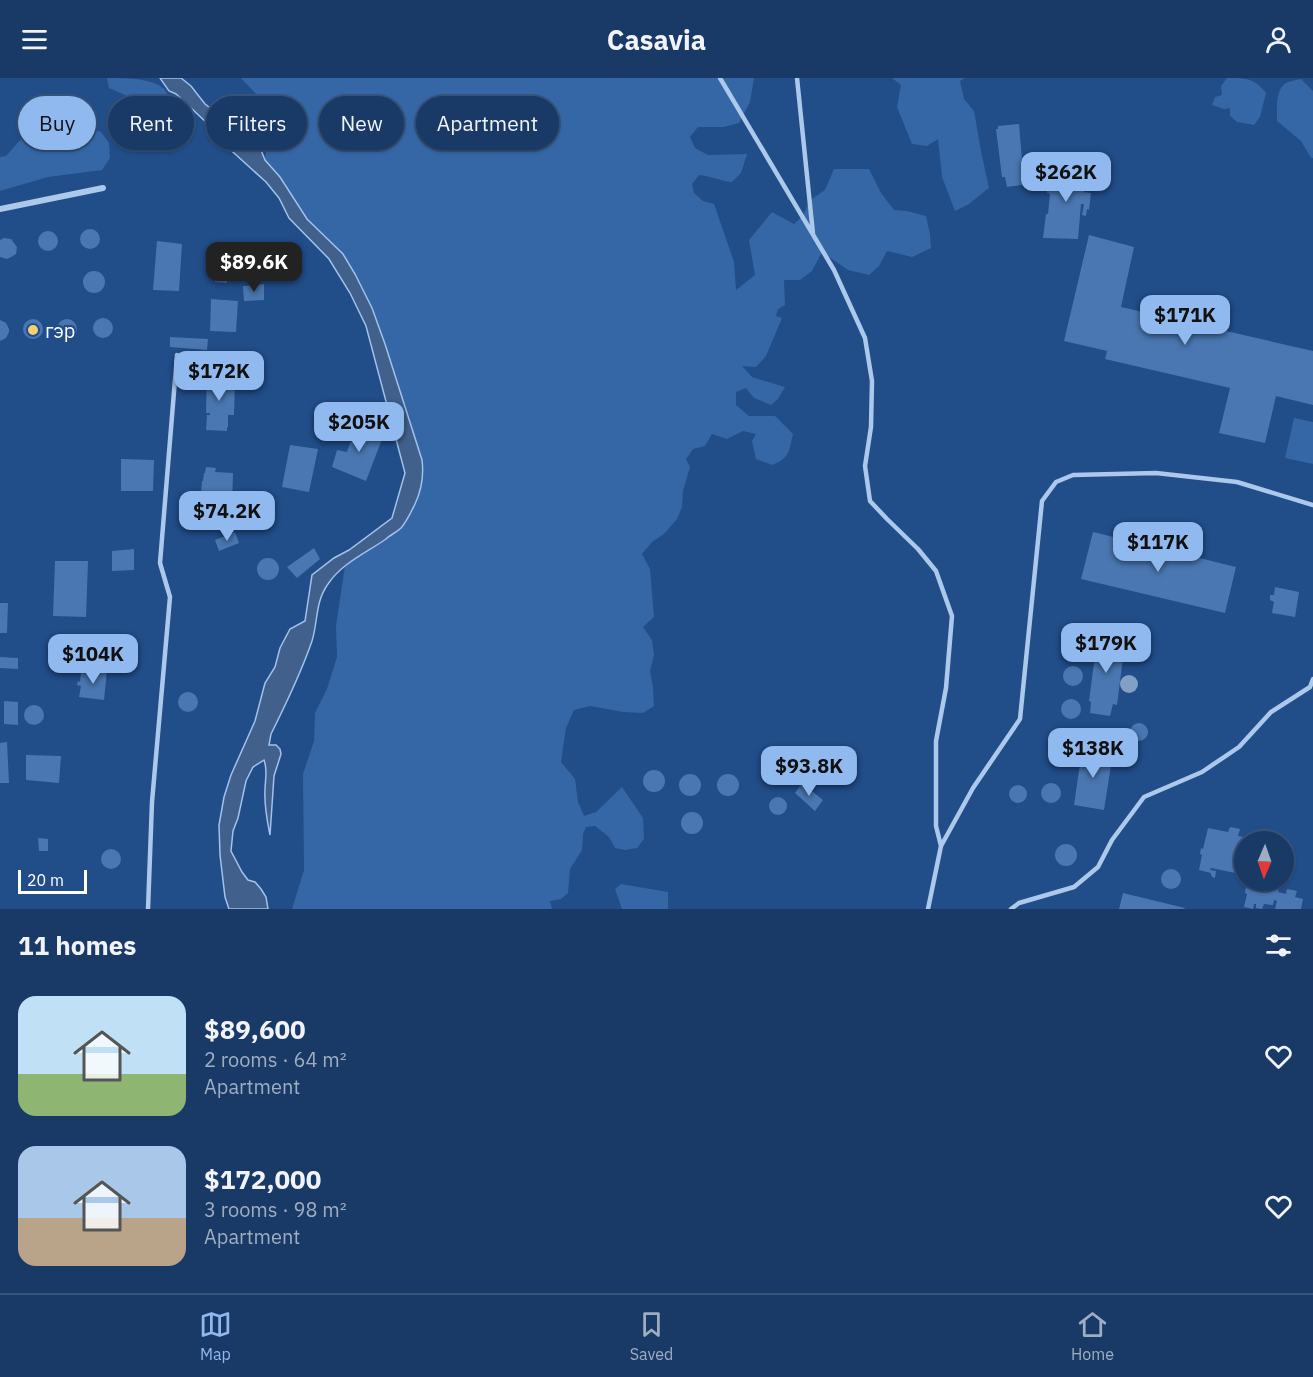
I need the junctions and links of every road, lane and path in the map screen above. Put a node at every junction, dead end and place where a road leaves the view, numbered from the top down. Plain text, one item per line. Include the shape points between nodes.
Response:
1 (720, 78) edge
2 (797, 78) edge
3 (104, 188) dead end
4 (0, 209) edge
5 (813, 235) junction
6 (177, 355) dead end
7 (1313, 505) edge
8 (1313, 679) edge
9 (940, 846) junction
10 (148, 909) edge
11 (928, 909) edge
12 (1011, 909) edge

1 - 5 lane
2 - 5 lane
3 - 4 street
5 - 9 lane via 865,338 872,381 865,466 870,501 936,571 952,616 946,688 936,741 936,826
6 - 10 lane via 160,563 170,597 152,802
7 - 9 lane via 1237,482 1156,473 1073,475 1056,482 1042,501 1020,719
8 - 12 lane via 1310,687 1271,712 1239,747 1202,772 1144,797 1112,840 1098,867 1074,887 1019,903
9 - 11 lane

